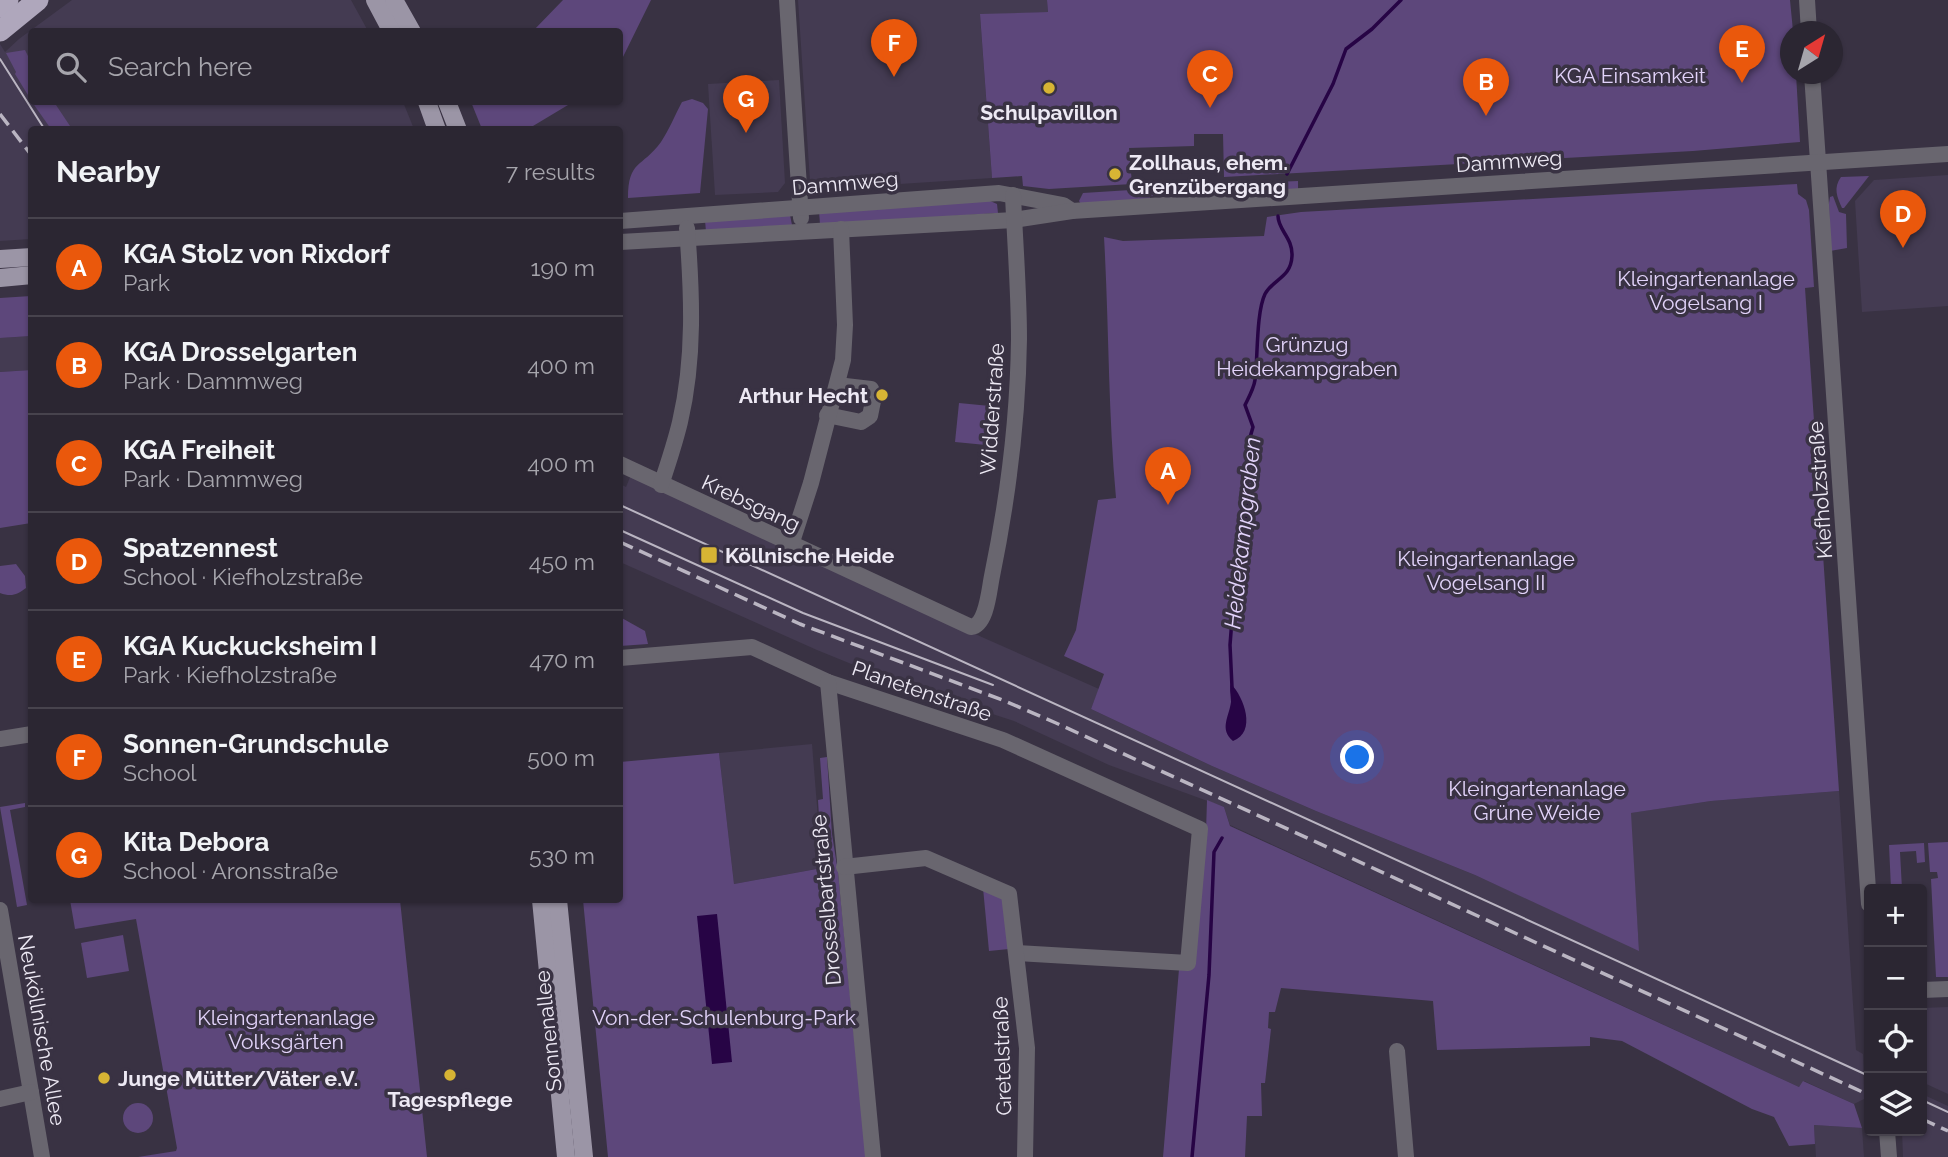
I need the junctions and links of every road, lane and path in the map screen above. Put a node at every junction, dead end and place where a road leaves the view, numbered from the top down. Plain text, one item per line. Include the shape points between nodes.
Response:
1 (8, 0) edge
2 (38, 0) edge
3 (375, 0) edge
4 (394, 0) edge
5 (787, 0) edge
6 (1807, 0) edge
7 (0, 7) edge
8 (1808, 21) edge
9 (390, 28) edge
10 (410, 28) edge
11 (0, 31) edge
12 (1813, 84) edge
13 (428, 105) edge
14 (448, 105) edge
15 (436, 126) edge
16 (456, 126) edge
17 (1948, 154) edge
18 (1819, 163) junction
19 (1013, 195) junction
20 (801, 209) junction
21 (1072, 211) junction
22 (686, 217) junction
23 (1014, 220) junction
24 (623, 221) edge
25 (841, 229) junction
26 (802, 230) junction
27 (688, 237) junction
28 (623, 242) edge
29 (28, 257) edge
30 (0, 259) edge
31 (28, 275) edge
32 (0, 278) edge
33 (837, 385) junction
34 (827, 415) junction
35 (623, 466) edge
36 (661, 485) junction
37 (791, 545) junction
38 (980, 624) joint
39 (623, 658) edge
40 (828, 682) junction
41 (28, 735) edge
42 (0, 739) edge
43 (844, 867) junction
44 (1868, 884) edge
45 (541, 903) edge
46 (558, 903) edge
47 (0, 910) edge
48 (1017, 953) junction
49 (1948, 989) edge
50 (1927, 990) edge
51 (1397, 1051) dead end
52 (31, 1092) junction
53 (0, 1099) edge
54 (1887, 1136) edge
55 (42, 1157) edge
56 (566, 1157) edge
57 (584, 1157) edge
58 (873, 1157) edge
59 (1025, 1157) edge
60 (1406, 1157) edge
61 (1889, 1157) edge

1 - 7 highway
2 - 11 highway
3 - 9 main road
4 - 10 main road
5 - 20 street
6 - 8 street
12 - 18 street, Kiefholzstraße
13 - 15 main road
14 - 16 main road
17 - 18 street, Dammweg
18 - 21 street, Dammweg
18 - 44 street, Kiefholzstraße
19 - 20 street, Dammweg
19 - 21 street, Dammweg
19 - 23 street, Widderstraße
20 - 22 street, Dammweg
20 - 26 street
21 - 23 street, Dammweg
22 - 24 street, Dammweg
22 - 27 street
23 - 25 street, Dammweg
23 - 38 street, Widderstraße via 1019,329 1014,427 1004,512
25 - 26 street, Dammweg
25 - 33 street via 845,325
26 - 27 street, Dammweg
27 - 28 street, Dammweg
27 - 36 street via 692,320 687,380
29 - 30 main road
31 - 32 main road
33 - 34 street
33 - 34 street via 871,389 870,416 861,422
34 - 37 street
35 - 36 street, Krebsgang
36 - 37 street, Krebsgang
37 - 38 street, Krebsgang via 971,627
39 - 40 street, Planetenstraße via 752,647
40 - 43 street, Drosselbartstraße
40 - 48 street, Planetenstraße via 1003,740 1200,830 1188,963
41 - 42 street
43 - 48 street, Gretelstraße via 926,858 1006,892 1011,898
43 - 58 street, Drosselbartstraße
45 - 56 main road, Sonnenallee
46 - 57 main road, Sonnenallee
47 - 52 street, Neuköllnische Allee
48 - 59 street, Gretelstraße via 1027,1048
49 - 50 street
51 - 60 street
52 - 53 street
52 - 55 street, Neuköllnische Allee
54 - 61 street

